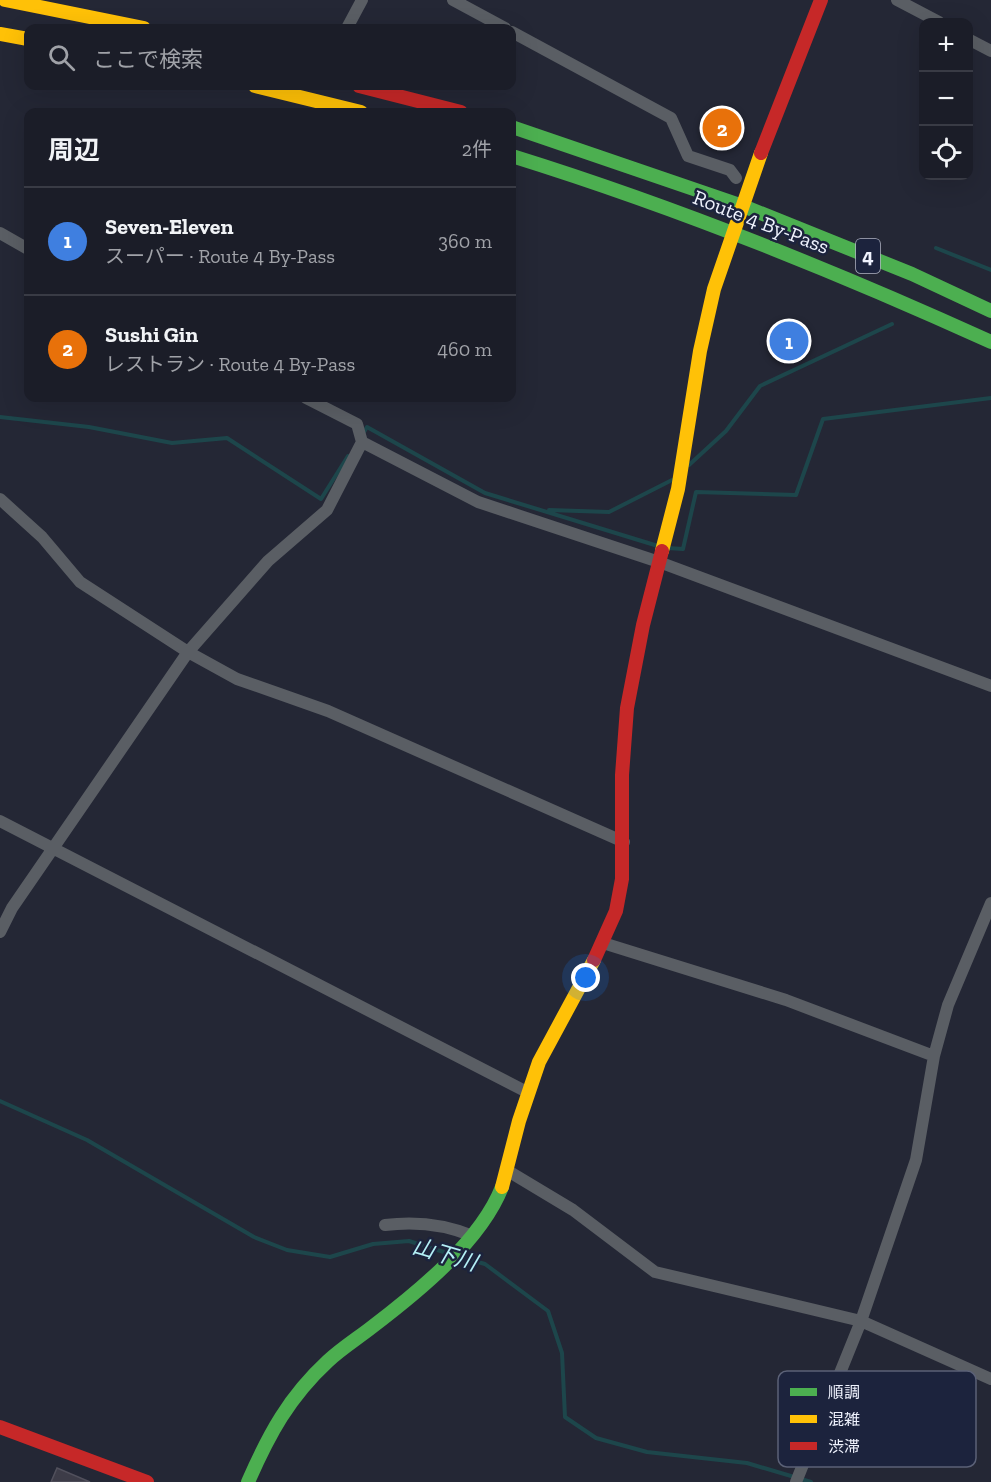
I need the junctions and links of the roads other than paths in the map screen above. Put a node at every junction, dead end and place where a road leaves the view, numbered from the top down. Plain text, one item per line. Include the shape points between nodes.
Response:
1 (4, 0) edge
2 (362, 0) edge
3 (453, 0) edge
4 (821, 0) edge
5 (897, 0) edge
6 (0, 13) edge
7 (931, 18) edge
8 (64, 24) edge
9 (124, 24) edge
10 (349, 24) edge
11 (498, 24) edge
12 (0, 34) edge
13 (516, 34) edge
14 (24, 38) edge
15 (973, 41) edge
16 (0, 47) edge
17 (24, 50) edge
18 (991, 51) edge
19 (271, 90) edge
20 (375, 90) edge
21 (346, 108) edge
22 (444, 108) edge
23 (516, 128) edge
24 (516, 157) edge
25 (736, 178) dead end
26 (743, 206) junction
27 (734, 233) junction
28 (0, 234) edge
29 (24, 247) edge
30 (991, 311) edge
31 (991, 342) edge
32 (314, 402) edge
33 (362, 442) junction
34 (0, 499) edge
35 (659, 562) junction
36 (188, 652) junction
37 (991, 686) edge
38 (0, 820) edge
39 (624, 842) junction
40 (53, 847) junction
41 (991, 903) edge
42 (0, 932) edge
43 (603, 943) junction
44 (934, 1056) junction
45 (527, 1092) junction
46 (508, 1172) junction
47 (385, 1224) dead end
48 (473, 1236) junction
49 (861, 1321) junction
50 (841, 1371) edge
51 (973, 1371) edge
52 (976, 1372) edge
53 (991, 1379) edge
54 (0, 1427) edge
55 (802, 1467) edge
56 (147, 1482) edge
57 (248, 1482) edge
58 (796, 1482) edge

1 - 9 main road
2 - 10 street
3 - 11 street
4 - 26 main road
5 - 7 street
6 - 8 main road
12 - 14 main road
13 - 25 street via 671,118 688,156 730,170
15 - 18 street
16 - 17 main road
19 - 21 main road
20 - 22 main road
23 - 26 main road, Route 4 By-Pass / 4
24 - 27 main road, Route 4 By-Pass / 4
26 - 27 main road
26 - 30 main road, Route 4 By-Pass / 4 via 912,274
27 - 31 main road, Route 4 By-Pass / 4
27 - 35 main road via 714,289 678,489
28 - 29 street
32 - 33 street via 357,424
33 - 35 street via 465,497
33 - 36 street via 327,510 267,561
34 - 36 street via 42,537 80,582
35 - 37 street
35 - 39 main road via 627,708 622,775
36 - 39 street via 237,679 328,711
36 - 40 street
38 - 40 street
39 - 43 main road via 616,911
40 - 42 street
40 - 45 street
41 - 44 street via 948,1005
43 - 44 street via 786,1000
43 - 45 main road
44 - 49 street via 916,1160
45 - 46 main road
46 - 48 main road via 494,1208
46 - 49 street via 573,1210 655,1272
47 - 48 street via 407,1222 450,1227
48 - 57 main road via 374,1326 329,1360 296,1395 268,1435
49 - 50 street
49 - 51 street
52 - 53 street
54 - 56 main road
55 - 58 street

